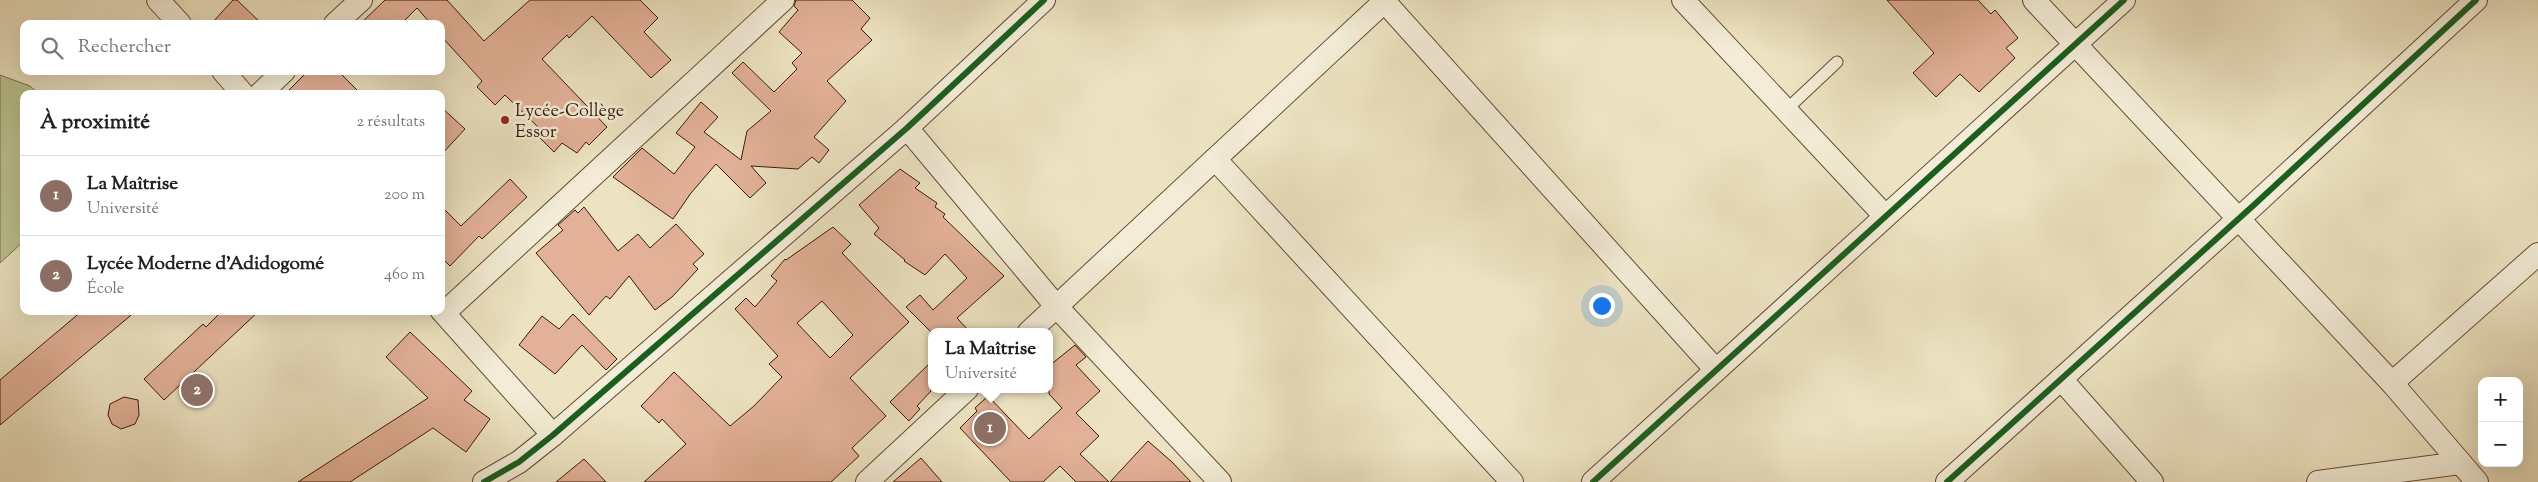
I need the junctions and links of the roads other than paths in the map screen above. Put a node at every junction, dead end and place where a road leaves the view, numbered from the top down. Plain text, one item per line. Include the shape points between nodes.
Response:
1 (158, 0) edge
2 (361, 0) edge
3 (1044, 0) edge
4 (1683, 0) edge
5 (2034, 0) edge
6 (2124, 0) edge
7 (2476, 0) edge
8 (779, 1) edge
9 (1384, 1) edge
10 (2057, 10) edge
11 (176, 20) edge
12 (339, 20) edge
13 (2076, 44) junction
14 (1837, 62) dead end
15 (226, 75) edge
16 (280, 75) edge
17 (240, 90) edge
18 (264, 90) edge
19 (1786, 110) junction
20 (907, 128) junction
21 (1215, 159) junction
22 (1885, 216) junction
23 (2240, 218) junction
24 (2538, 254) edge
25 (1056, 306) junction
26 (445, 309) edge
27 (445, 313) edge
28 (1032, 328) edge
29 (1715, 369) junction
30 (2061, 379) junction
31 (2392, 382) junction
32 (963, 393) edge
33 (553, 435) junction
34 (2460, 463) junction
35 (484, 482) edge
36 (867, 482) edge
37 (1220, 482) edge
38 (1512, 482) edge
39 (1593, 482) edge
40 (1947, 482) edge
41 (2152, 482) edge
42 (2318, 482) edge
43 (2477, 482) edge

1 - 11 street
2 - 12 street
3 - 20 street
4 - 19 street
5 - 10 street
6 - 13 street
7 - 23 street
8 - 26 street
9 - 21 street
9 - 29 street
10 - 13 street
13 - 22 street
13 - 23 street
14 - 19 lane
15 - 17 street
16 - 18 street
19 - 22 street
20 - 25 street
20 - 33 street
21 - 25 street
21 - 38 street
22 - 29 street
23 - 30 street
23 - 31 street
24 - 31 street
25 - 28 street
25 - 37 street
27 - 33 street
29 - 39 street
30 - 40 street
30 - 41 street
31 - 34 street
32 - 36 street
33 - 35 street via 519,462
34 - 42 street
34 - 43 street

